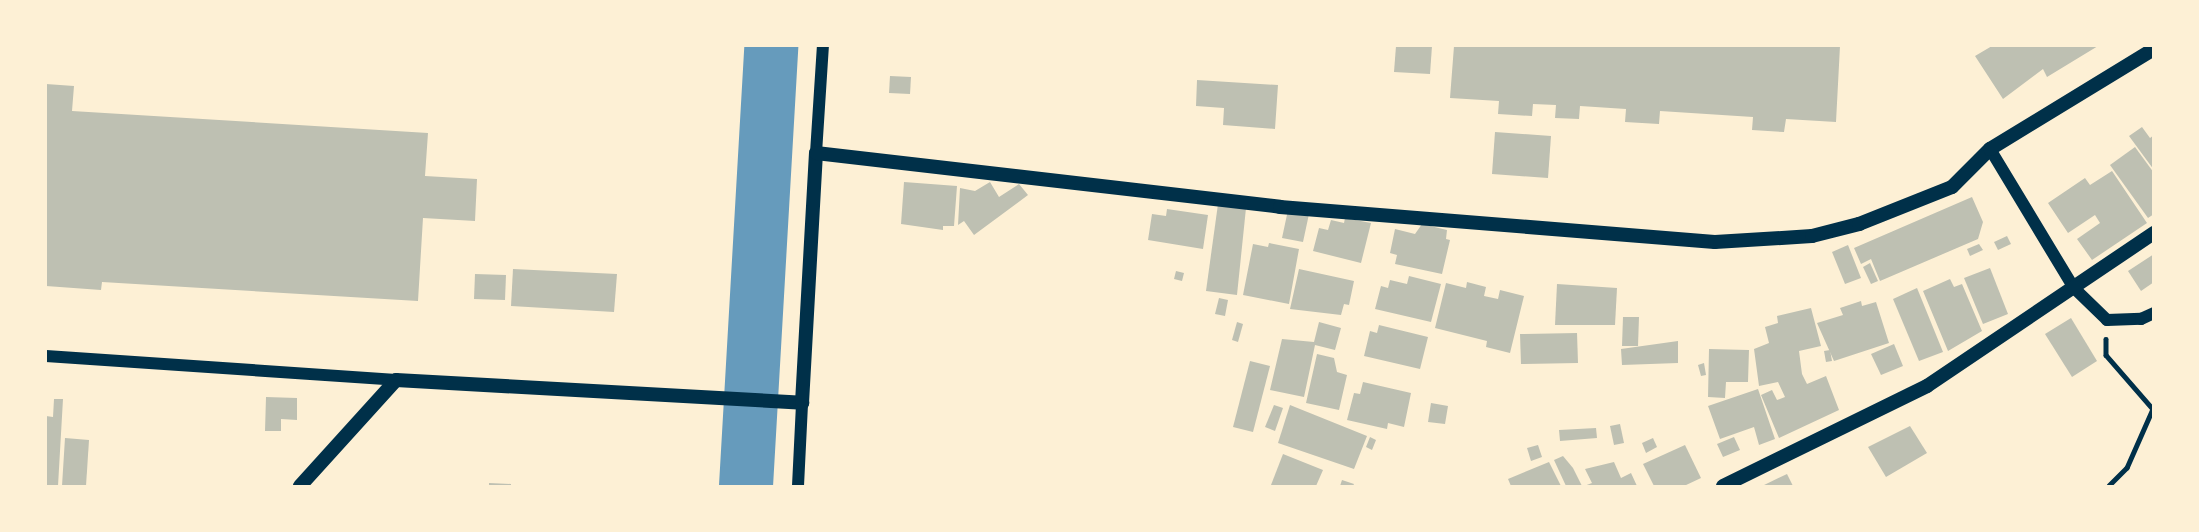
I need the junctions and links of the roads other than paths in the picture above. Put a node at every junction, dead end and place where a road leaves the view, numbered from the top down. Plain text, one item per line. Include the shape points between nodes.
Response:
1 (823, 46) edge
2 (2154, 49) edge
3 (1990, 149) junction
4 (816, 153) junction
5 (2154, 233) edge
6 (2074, 288) junction
7 (2154, 313) edge
8 (46, 356) edge
9 (396, 380) junction
10 (802, 403) junction
11 (300, 486) edge
12 (798, 486) edge
13 (1723, 486) edge

1 - 4 street
2 - 3 main road
3 - 4 main road via 1952,187 1860,224 1812,236 1716,242 1156,196 888,158
3 - 6 street
4 - 10 main road
5 - 6 main road
6 - 7 street via 2107,320 2141,319
6 - 13 main road via 1927,386
8 - 9 street
9 - 10 main road
9 - 11 main road
10 - 12 street

